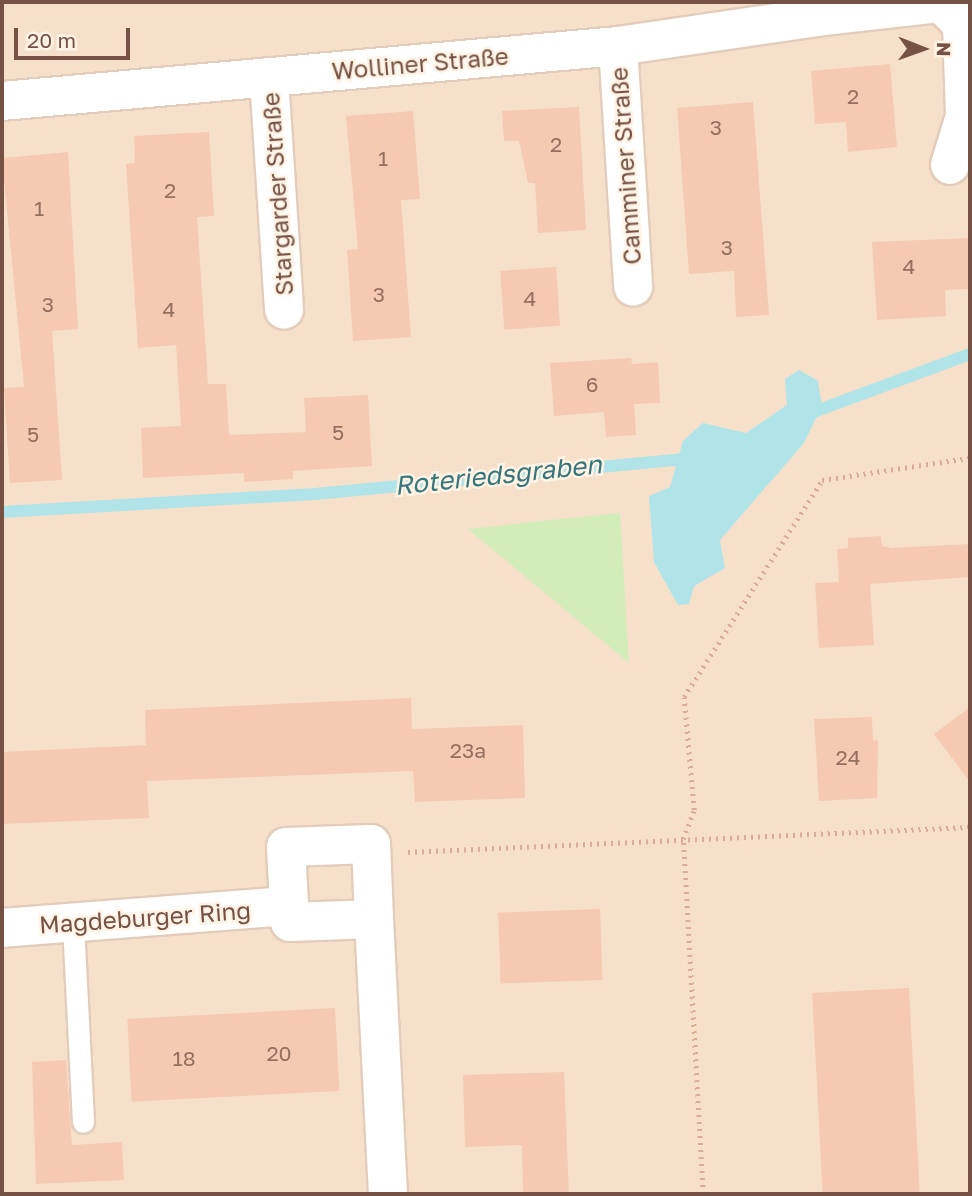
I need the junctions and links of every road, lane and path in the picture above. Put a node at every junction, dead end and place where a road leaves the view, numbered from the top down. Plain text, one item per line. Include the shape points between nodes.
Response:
1 (823, 9) edge
2 (618, 46) junction
3 (269, 77) junction
4 (2, 101) edge
5 (950, 165) dead end
6 (633, 288) dead end
7 (284, 310) dead end
8 (970, 458) edge
9 (970, 827) edge
10 (683, 839) junction
11 (372, 854) junction
12 (288, 906) junction
13 (374, 919) junction
14 (73, 924) junction
15 (2, 928) edge
16 (83, 1122) dead end
17 (388, 1194) edge
18 (703, 1194) edge

1 - 2 street, Wolliner Straße
1 - 5 street, Wolliner Straße via 941,3 962,24 965,116
2 - 3 street, Wolliner Straße
2 - 6 street, Camminer Straße
3 - 4 street, Wolliner Straße
3 - 7 street, Stargarder Straße
8 - 10 path via 822,480 684,697 694,810
9 - 10 path
10 - 11 path
10 - 18 path
11 - 12 street via 371,844 286,847
11 - 13 street
12 - 13 street via 290,922
12 - 14 street, Magdeburger Ring
13 - 17 street
14 - 15 street, Magdeburger Ring
14 - 16 lane

